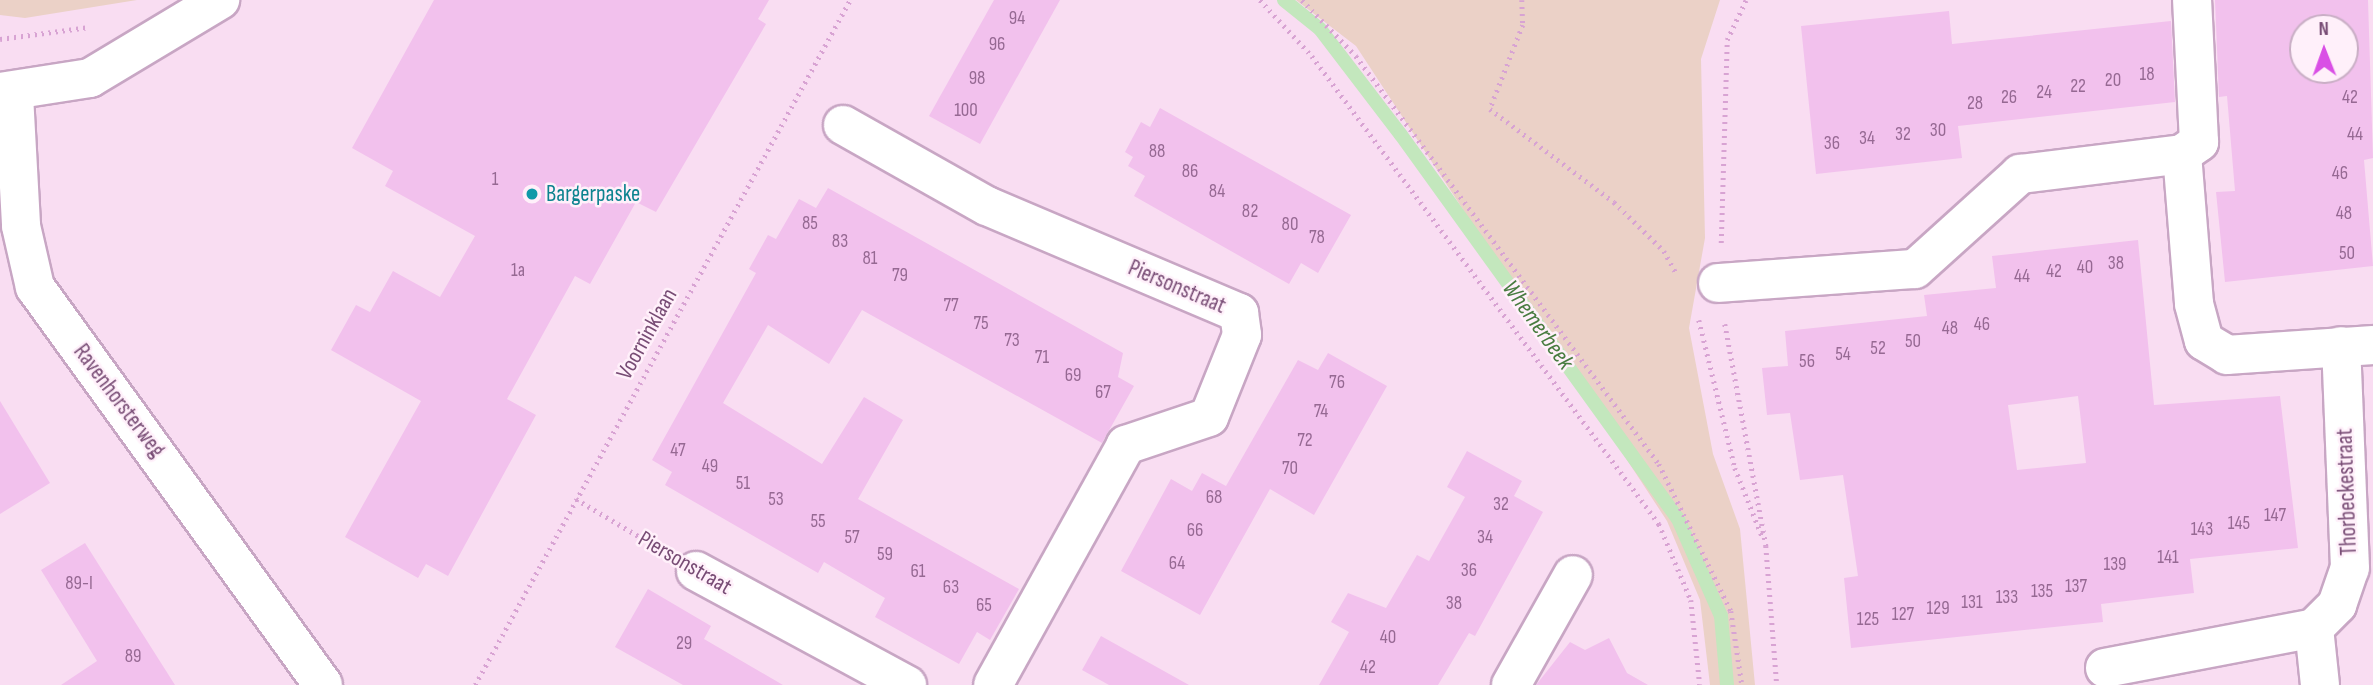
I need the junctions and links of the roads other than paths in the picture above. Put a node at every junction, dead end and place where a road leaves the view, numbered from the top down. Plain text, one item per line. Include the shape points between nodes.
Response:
1 (220, 0) edge
2 (2193, 0) edge
3 (7, 93) edge
4 (844, 125) dead end
5 (2182, 154) junction
6 (1700, 282) road end
7 (2357, 345) edge
8 (696, 571) road end
9 (1573, 575) dead end
10 (2314, 628) junction
11 (2105, 668) dead end
12 (323, 685) edge
13 (907, 685) edge
14 (992, 685) edge
15 (1511, 685) edge
16 (2320, 685) edge

1 - 3 street via 90,78
2 - 5 street via 2199,142
3 - 12 street, Ravenhorsterweg via 21,226 35,287
4 - 14 street, Piersonstraat via 986,206 1239,313 1242,335 1209,417 1126,445
5 - 6 street via 2020,174 1915,269
5 - 7 street via 2194,304 2204,341 2227,355
7 - 10 street, Thorbeckestraat via 2350,568 2337,605
8 - 13 street, Piersonstraat
9 - 15 street
10 - 11 street
10 - 16 street

